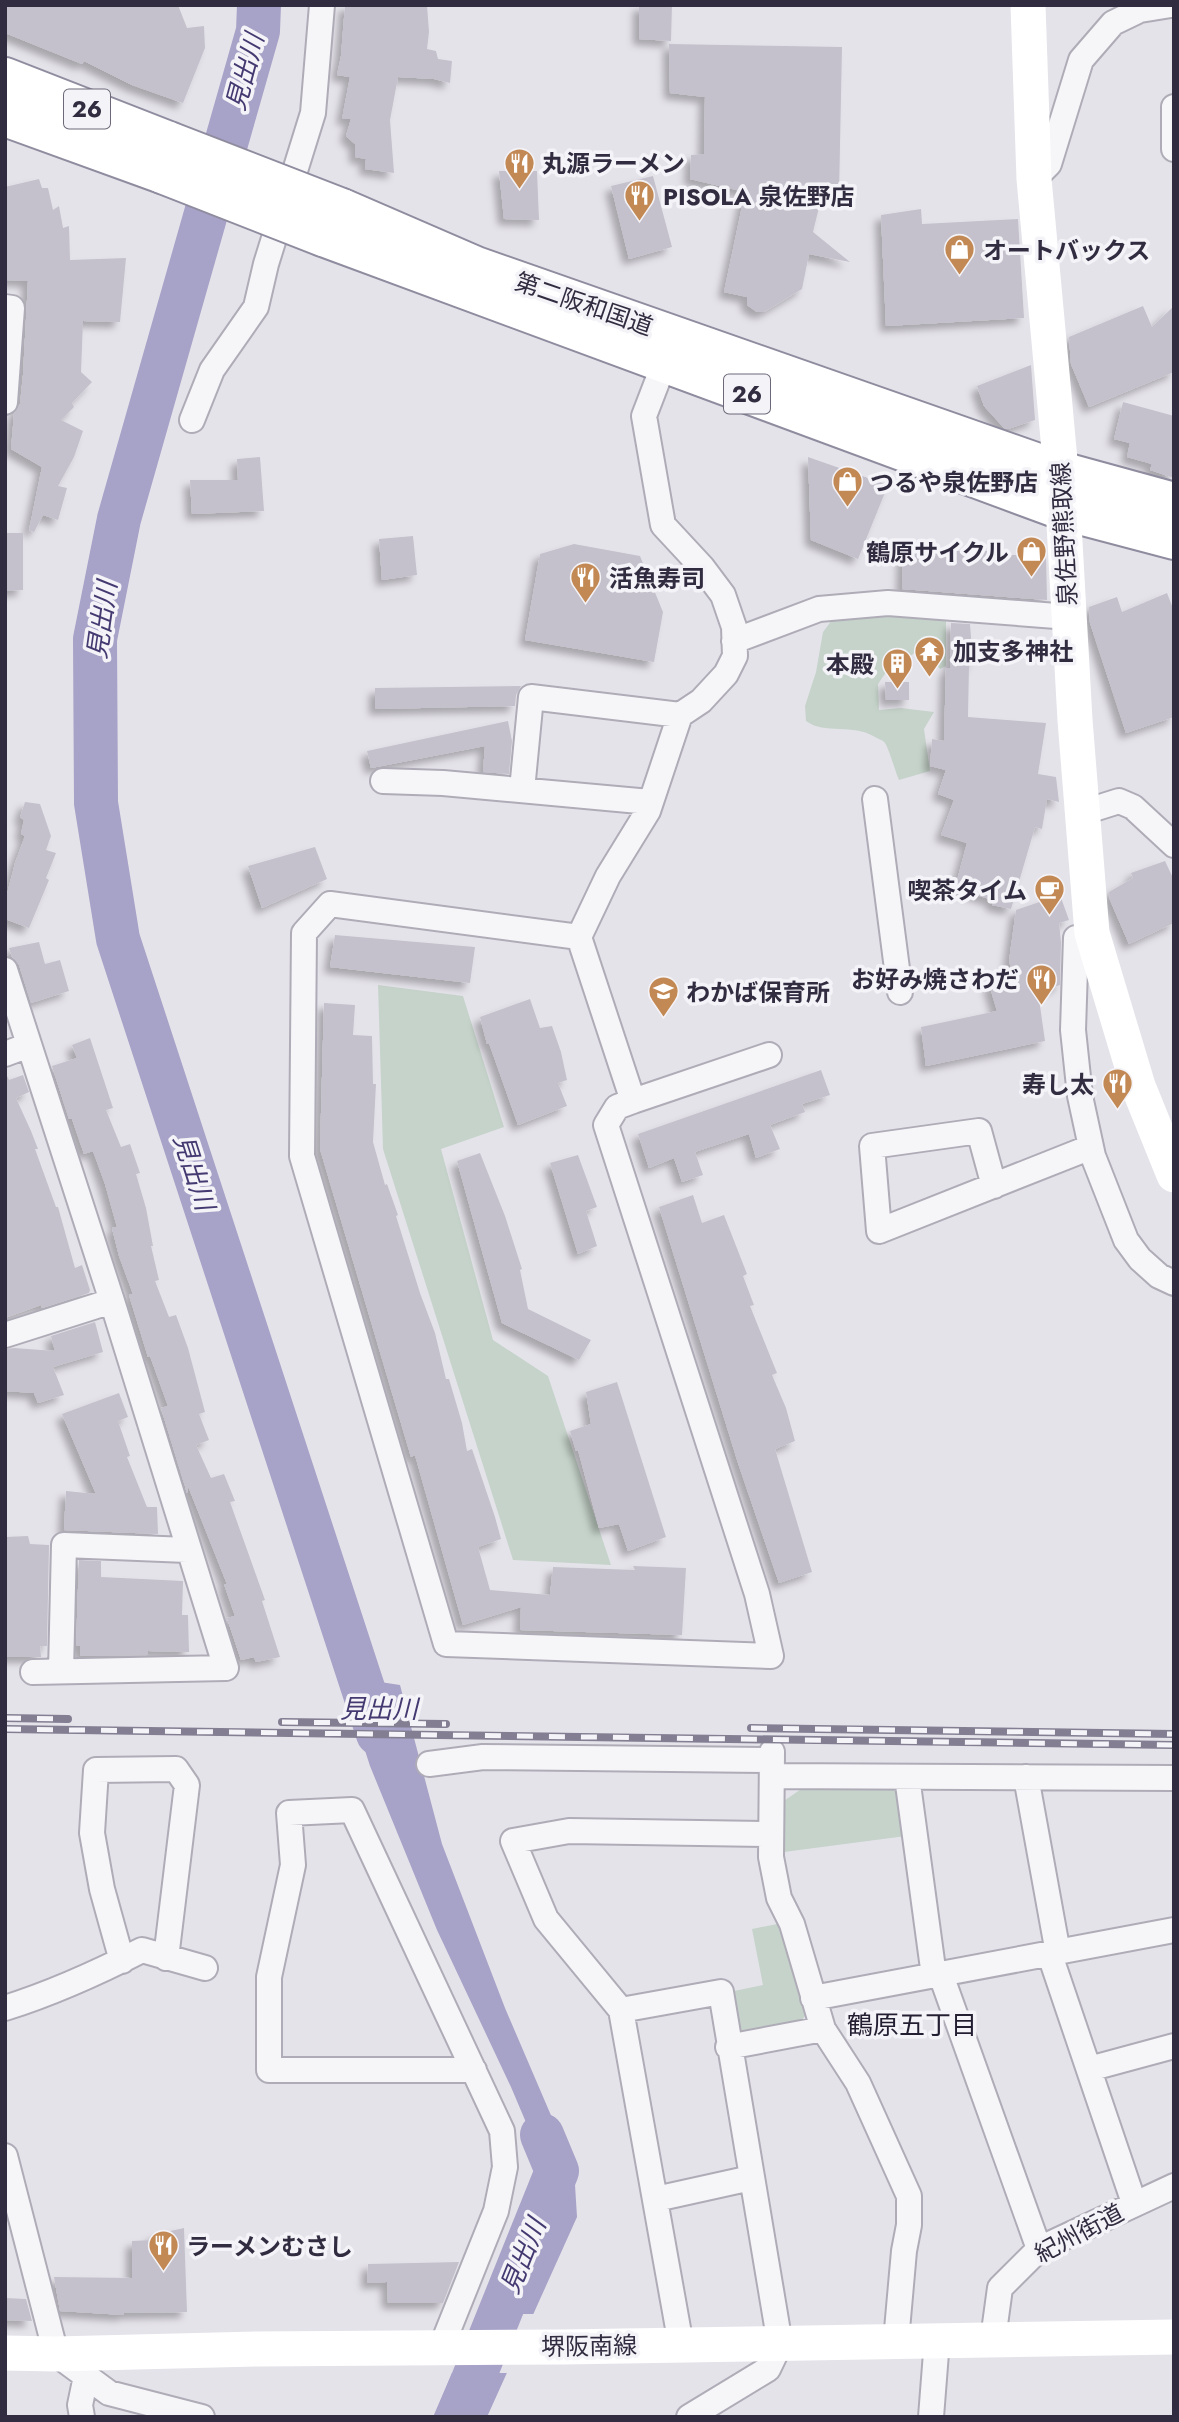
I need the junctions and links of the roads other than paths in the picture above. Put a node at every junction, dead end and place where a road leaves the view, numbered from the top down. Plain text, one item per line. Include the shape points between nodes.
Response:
1 (322, 5) edge
2 (1028, 5) edge
3 (1171, 5) edge
4 (5, 78) edge
5 (1174, 107) edge
6 (5, 117) edge
7 (1174, 149) edge
8 (166, 157) junction
9 (1034, 179) junction
10 (333, 223) junction
11 (5, 307) edge
12 (664, 364) junction
13 (5, 402) edge
14 (192, 420) dead end
15 (1061, 471) junction
16 (1174, 502) edge
17 (1064, 512) junction
18 (1174, 540) edge
19 (1069, 617) junction
20 (734, 641) junction
21 (680, 715) junction
22 (383, 781) dead end
23 (522, 790) junction
24 (876, 799) dead end
25 (650, 802) junction
26 (1081, 813) junction
27 (1174, 845) edge
28 (579, 937) junction
29 (1076, 938) dead end
30 (5, 970) edge
31 (900, 992) dead end
32 (29, 1045) junction
33 (5, 1054) edge
34 (769, 1055) dead end
35 (634, 1101) junction
36 (1091, 1147) junction
37 (1174, 1175) edge
38 (994, 1185) junction
39 (1174, 1283) edge
40 (112, 1301) junction
41 (5, 1335) edge
42 (187, 1550) junction
43 (61, 1671) junction
44 (33, 1672) dead end
45 (772, 1763) junction
46 (429, 1764) dead end
47 (907, 1777) junction
48 (1026, 1777) junction
49 (1174, 1778) edge
50 (770, 1835) junction
51 (1174, 1930) edge
52 (1054, 1954) junction
53 (166, 1958) junction
54 (121, 1961) junction
55 (205, 1968) dead end
56 (938, 1975) junction
57 (813, 1998) junction
58 (5, 2008) edge
59 (621, 2010) junction
60 (823, 2029) junction
61 (1174, 2046) edge
62 (728, 2047) junction
63 (1088, 2069) junction
64 (474, 2070) junction
65 (5, 2156) edge
66 (751, 2178) junction
67 (1174, 2186) edge
68 (656, 2199) junction
69 (1134, 2203) junction
70 (1039, 2249) junction
71 (1174, 2337) edge
72 (993, 2339) junction
73 (896, 2340) junction
74 (937, 2340) junction
75 (780, 2344) junction
76 (681, 2345) junction
77 (444, 2348) junction
78 (5, 2353) edge
79 (56, 2354) junction
80 (86, 2376) junction
81 (82, 2417) edge
82 (202, 2417) edge
83 (689, 2417) edge
84 (931, 2417) edge

1 - 14 street via 313,113 256,307 212,370
2 - 9 main road, 泉佐野熊取線
3 - 9 street via 1140,10 1113,23 1081,60 1049,164
4 - 8 highway, 第二阪和国道 / 26
5 - 7 street
6 - 8 highway, 第二阪和国道 / 26
8 - 10 highway, 第二阪和国道 / 26, bridge
9 - 15 main road, 泉佐野熊取線
10 - 12 highway, 第二阪和国道 / 26
10 - 15 highway, 第二阪和国道 / 26 via 476,266
11 - 13 street via 12,308
12 - 17 highway, 第二阪和国道 / 26
12 - 20 street via 645,416 663,525 723,595
15 - 16 highway, 第二阪和国道 / 26
15 - 17 main road, 泉佐野熊取線
17 - 18 highway, 第二阪和国道 / 26
17 - 19 main road, 泉佐野熊取線
19 - 20 street via 888,603 820,609
19 - 26 main road, 泉佐野熊取線
20 - 21 street via 735,656 726,674 701,701
21 - 23 street via 531,697
21 - 25 street
22 - 23 street
23 - 25 street
24 - 31 street
25 - 28 street
26 - 27 street via 1119,801 1133,807
26 - 37 main road, 泉佐野熊取線 via 1092,933 1138,1086
28 - 35 street
28 - 35 street via 330,904 304,933 302,1156 446,1644 771,1656 757,1594 606,1125 617,1107
29 - 36 street via 1073,1030
30 - 32 street
32 - 33 street
32 - 40 street
34 - 35 street
36 - 38 street
36 - 39 street via 1126,1240 1159,1276
38 - 38 street via 979,1131 872,1146 879,1231
40 - 41 street
40 - 42 street
42 - 43 street via 64,1545
42 - 43 street via 226,1668
43 - 44 street
45 - 46 street via 483,1757
45 - 47 street
45 - 50 street
47 - 48 street
47 - 56 street
48 - 49 street
48 - 52 street
50 - 57 street via 779,1898 792,1924
50 - 59 street via 569,1831 513,1841 546,1919
51 - 52 street
52 - 56 street
52 - 63 street
53 - 54 street via 142,1950
53 - 54 street via 187,1785 176,1769 96,1770 92,1833
53 - 55 street
54 - 58 street via 50,1994
56 - 57 street
56 - 70 street
57 - 60 street
59 - 62 street via 720,1992
59 - 68 street
60 - 62 street
60 - 73 street via 858,2083 909,2196
61 - 63 street
62 - 66 street
63 - 69 street
64 - 64 street via 352,1810 289,1813 293,1866 269,1977 270,2070
64 - 77 street via 502,2131 505,2167 496,2211
65 - 79 street
66 - 68 street
66 - 75 street
67 - 69 street, 紀州街道
68 - 76 street
69 - 70 street, 紀州街道
70 - 72 street, 紀州街道 via 1000,2288
71 - 72 main road, 堺阪南線
72 - 74 main road, 堺阪南線
73 - 74 main road, 堺阪南線
73 - 75 main road, 堺阪南線
74 - 84 street
75 - 76 main road, 堺阪南線
75 - 83 street via 768,2369
76 - 77 main road, 堺阪南線
77 - 79 main road, 堺阪南線
78 - 79 main road, 堺阪南線
79 - 80 street
80 - 81 street
80 - 82 street via 110,2393

